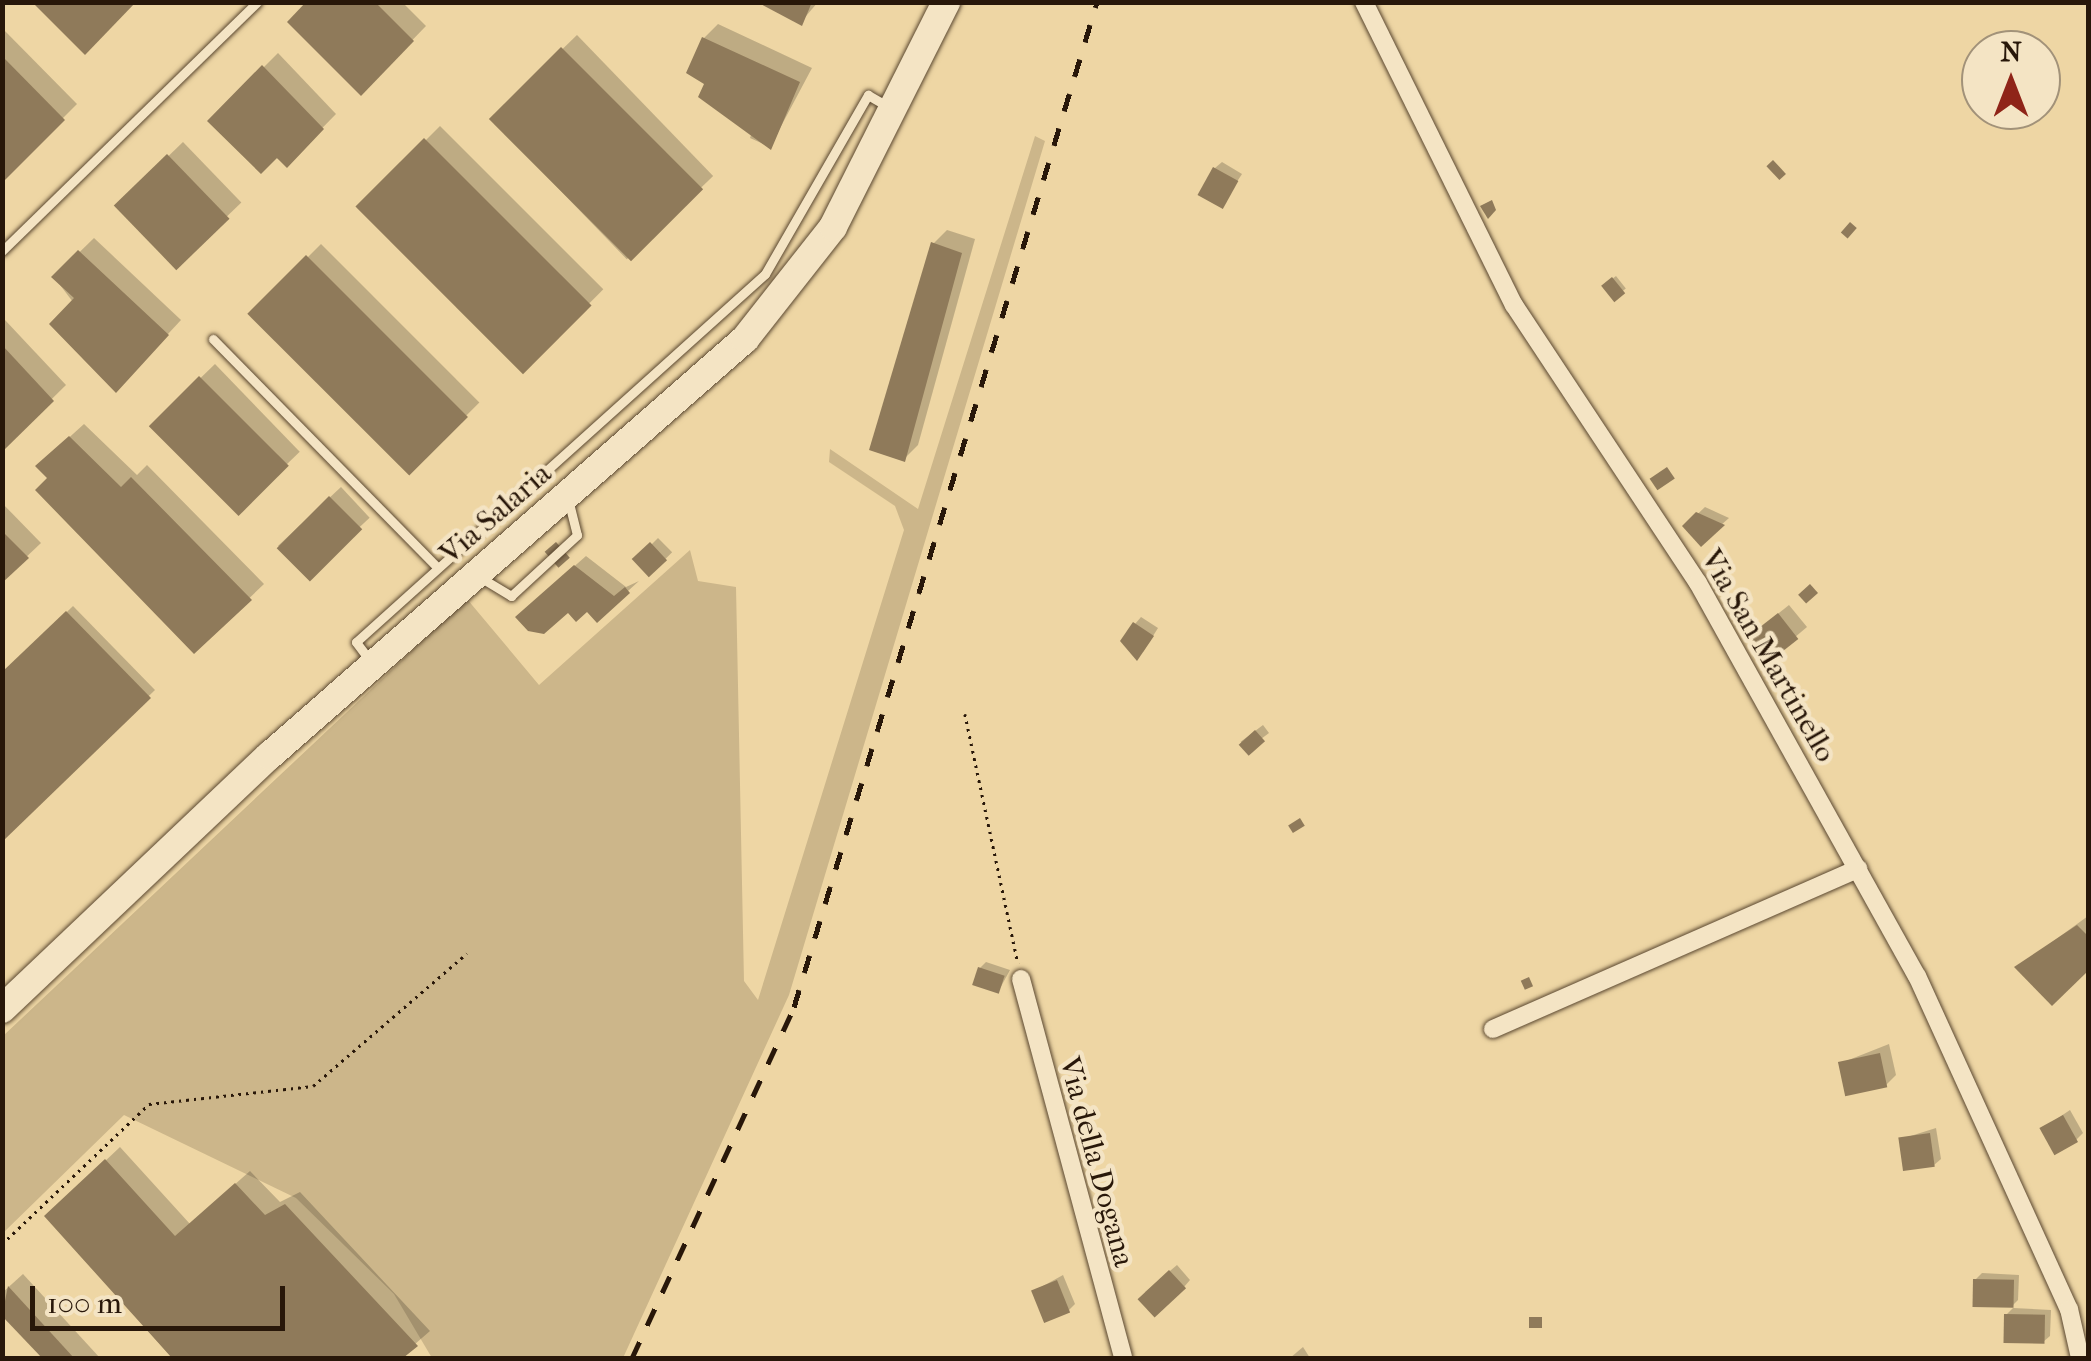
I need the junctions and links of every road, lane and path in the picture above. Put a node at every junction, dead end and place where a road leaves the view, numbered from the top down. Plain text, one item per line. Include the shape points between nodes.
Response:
1 (257, 2) edge
2 (946, 2) edge
3 (1364, 2) edge
4 (894, 109) junction
5 (2, 250) edge
6 (213, 340) dead end
7 (567, 495) junction
8 (435, 564) junction
9 (475, 575) junction
10 (372, 664) junction
11 (966, 714) dead end
12 (1858, 868) junction
13 (467, 953) dead end
14 (1021, 979) joint
15 (2, 1009) edge
16 (1493, 1030) dead end
17 (2, 1244) edge
18 (1123, 1358) edge
19 (2080, 1358) edge

1 - 5 lane
2 - 4 main road, Via Salaria
3 - 12 street, Via San Martinello via 1514,305 1698,583
4 - 7 main road, Via Salaria via 833,227 784,297
4 - 8 lane via 868,96 765,274
6 - 8 lane
7 - 9 main road, Via Salaria
7 - 9 lane via 577,534 511,596
8 - 10 lane via 356,642
9 - 10 main road, Via Salaria
10 - 15 main road, Via Salaria
11 - 14 path
12 - 16 street
12 - 19 street, Via San Martinello via 1969,1082 2069,1309
13 - 17 path via 313,1086 149,1104
14 - 18 street, Via della Dogana

